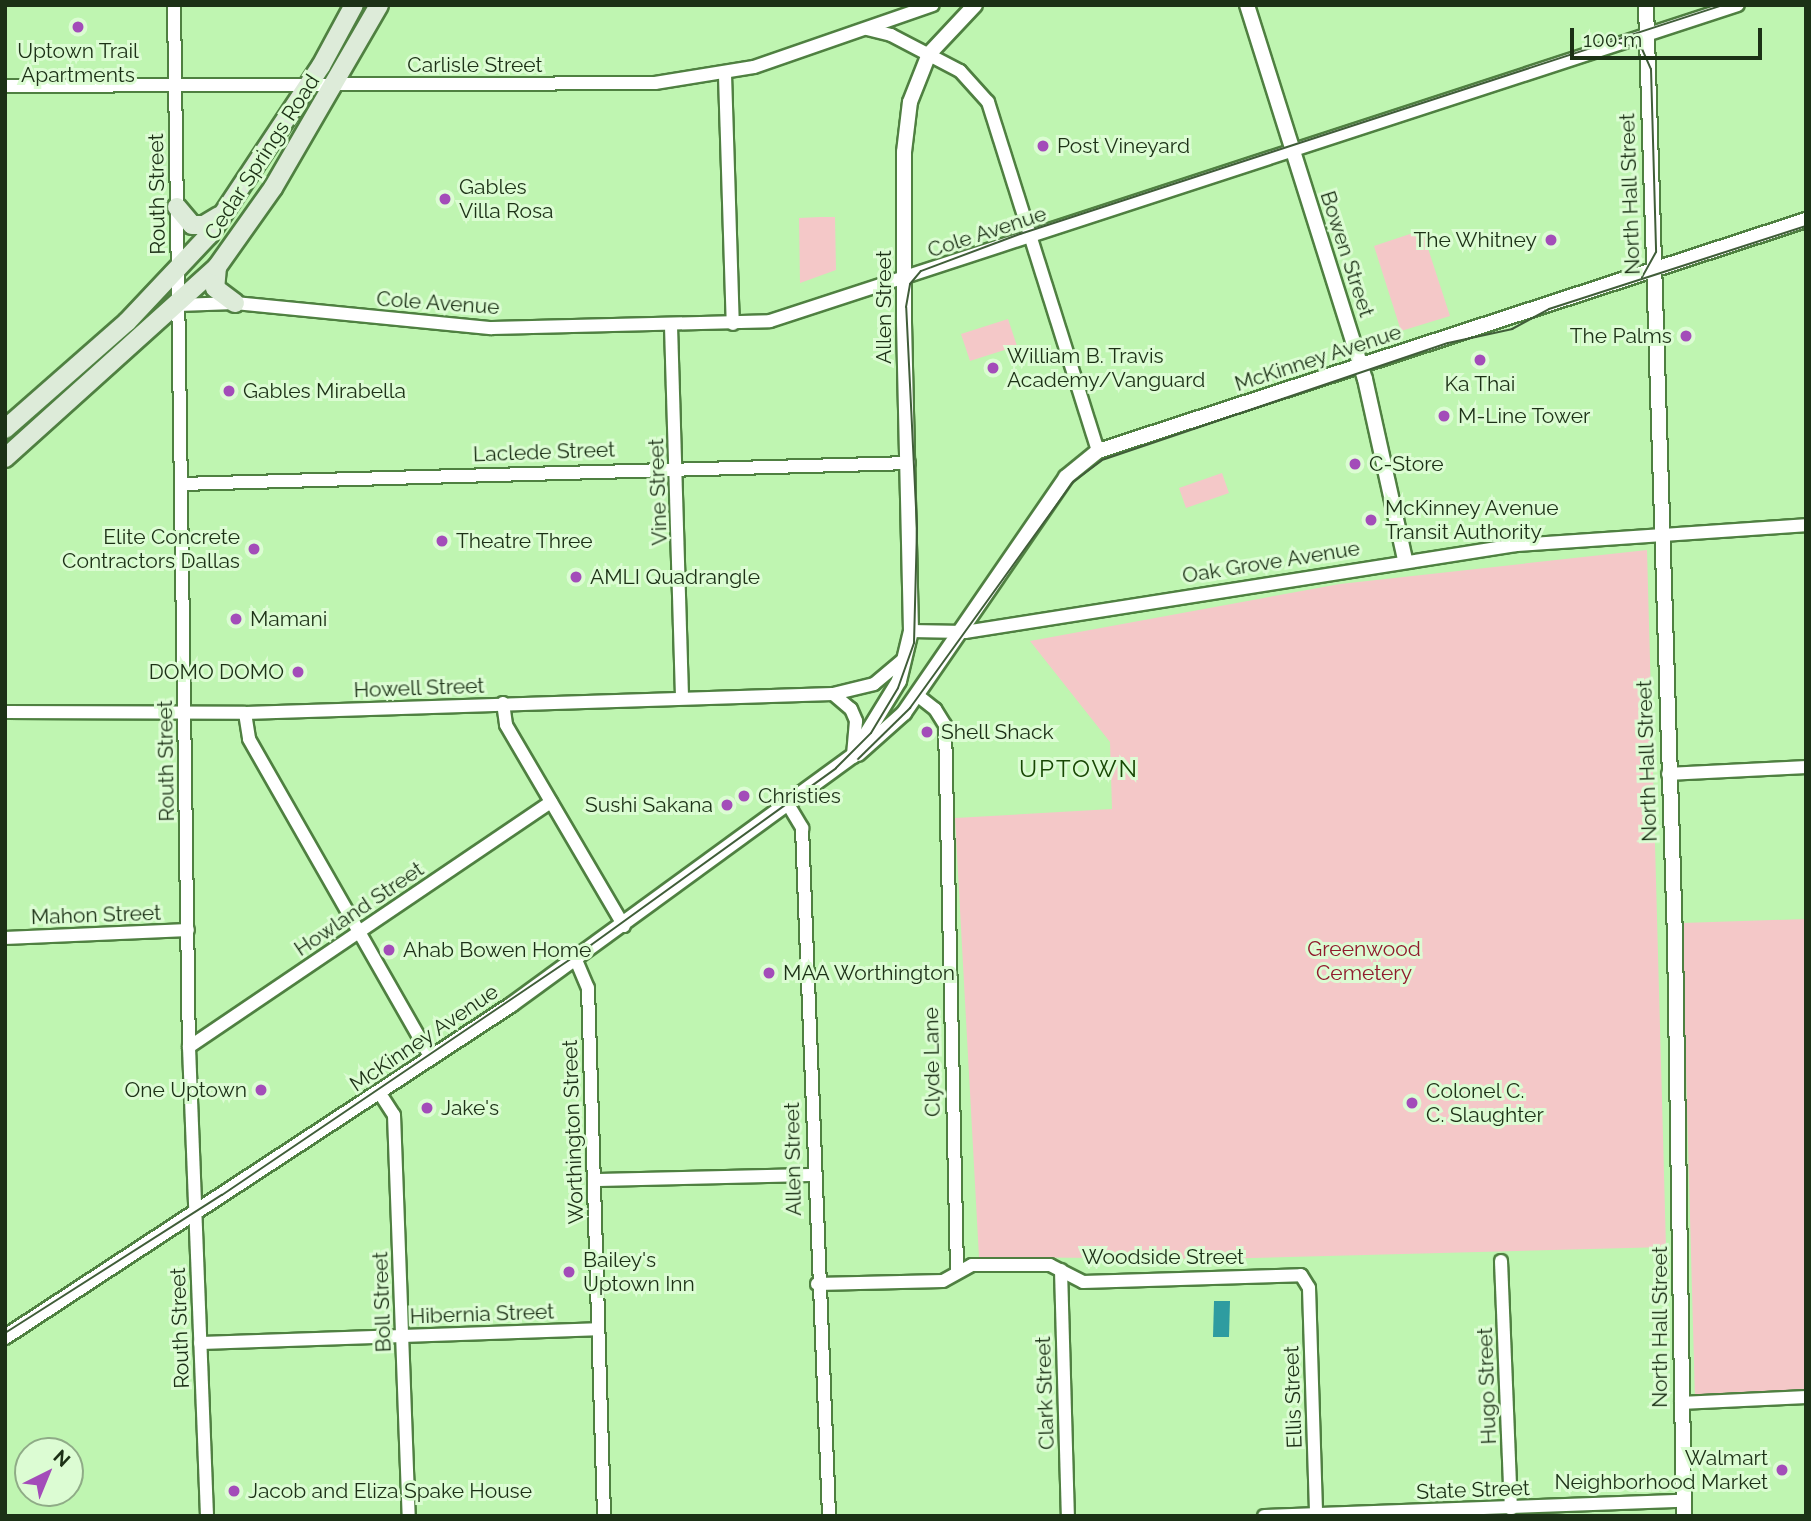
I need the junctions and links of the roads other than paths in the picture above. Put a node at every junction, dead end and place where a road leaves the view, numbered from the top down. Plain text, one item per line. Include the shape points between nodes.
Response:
1 (174, 5) edge
2 (354, 5) edge
3 (379, 5) edge
4 (933, 5) edge
5 (975, 5) edge
6 (1247, 5) edge
7 (1646, 5) edge
8 (1738, 5) edge
9 (866, 28) junction
10 (1646, 35) junction
11 (929, 54) junction
12 (724, 75) junction
13 (337, 82) junction
14 (309, 83) junction
15 (177, 85) junction
16 (5, 86) edge
17 (1292, 151) junction
18 (177, 207) junction
19 (230, 207) junction
20 (1806, 220) edge
21 (1032, 238) junction
22 (217, 267) junction
23 (177, 270) junction
24 (1654, 271) junction
25 (904, 279) junction
26 (235, 303) junction
27 (178, 305) junction
28 (733, 324) junction
29 (671, 326) junction
30 (1361, 367) junction
31 (5, 429) edge
32 (1098, 451) junction
33 (5, 458) edge
34 (909, 463) junction
35 (677, 467) junction
36 (181, 484) junction
37 (1806, 525) edge
38 (1660, 533) junction
39 (1405, 559) junction
40 (911, 631) junction
41 (961, 632) junction
42 (906, 657) junction
43 (833, 694) junction
44 (917, 695) junction
45 (682, 698) junction
46 (503, 704) junction
47 (5, 712) edge
48 (184, 713) junction
49 (245, 713) junction
50 (853, 756) junction
51 (1806, 767) edge
52 (1668, 774) junction
53 (551, 802) junction
54 (789, 806) junction
55 (624, 926) junction
56 (188, 930) junction
57 (359, 932) junction
58 (5, 938) edge
59 (576, 960) junction
60 (190, 1047) junction
61 (431, 1058) junction
62 (379, 1092) junction
63 (814, 1175) junction
64 (594, 1180) junction
65 (194, 1216) junction
66 (1501, 1261) dead end
67 (1062, 1270) junction
68 (957, 1272) junction
69 (1306, 1278) joint
70 (817, 1284) junction
71 (598, 1329) junction
72 (402, 1336) junction
73 (5, 1337) edge
74 (200, 1343) junction
75 (1806, 1397) edge
76 (1681, 1404) junction
77 (1684, 1508) edge
78 (1511, 1509) junction
79 (1316, 1515) edge
80 (206, 1516) edge
81 (409, 1516) edge
82 (604, 1516) edge
83 (829, 1516) edge
84 (1068, 1516) edge
85 (1264, 1516) edge

1 - 15 street, Routh Street
2 - 14 main road, Cedar Springs Road
3 - 13 main road, Cedar Springs Road
4 - 9 street, Carlisle Street
5 - 11 street, Allen Street
6 - 17 street, Bowen Street
7 - 10 street, North Hall Street
8 - 10 street, Cole Avenue
9 - 11 street
9 - 12 street, Carlisle Street
10 - 17 street, Cole Avenue
10 - 24 street, North Hall Street
11 - 21 street via 960,71 988,102
11 - 25 street, Allen Street via 910,102 906,127
12 - 13 street, Carlisle Street via 642,83
12 - 28 street
13 - 14 street, Carlisle Street
13 - 22 main road, Cedar Springs Road via 264,203
14 - 15 street, Carlisle Street
14 - 19 main road, Cedar Springs Road
15 - 16 street, Carlisle Street
15 - 18 street, Routh Street
17 - 21 street, Cole Avenue
17 - 30 street, Bowen Street
18 - 19 main road via 188,223 201,226
18 - 23 street, Routh Street
19 - 23 main road, Cedar Springs Road
20 - 24 street, McKinney Avenue
21 - 25 street, Cole Avenue
21 - 32 street
22 - 26 main road via 215,289
22 - 27 main road, Cedar Springs Road
23 - 27 street, Routh Street
23 - 31 main road, Cedar Springs Road via 127,323
24 - 30 street, McKinney Avenue
24 - 38 street, North Hall Street
25 - 28 street, Cole Avenue via 770,321
25 - 34 street, Allen Street
26 - 27 street, Cole Avenue
26 - 29 street, Cole Avenue via 455,326
27 - 33 main road, Cedar Springs Road
27 - 36 street, Routh Street
28 - 29 street, Cole Avenue
29 - 35 street, Vine Street
30 - 32 street, McKinney Avenue
30 - 39 street, Bowen Street
32 - 41 street, McKinney Avenue via 1066,477
34 - 35 street, Laclede Street
34 - 40 street, Allen Street
35 - 36 street, Laclede Street
35 - 45 street, Vine Street
36 - 48 street, Routh Street
37 - 38 street, Oak Grove Avenue
38 - 39 street, Oak Grove Avenue
38 - 52 street, North Hall Street
39 - 41 street, Oak Grove Avenue
40 - 41 street, Oak Grove Avenue
40 - 42 street, McKinney Avenue
41 - 44 street, McKinney Avenue
42 - 43 street, Howell Street via 886,678
42 - 50 street, McKinney Avenue via 884,709
43 - 45 street, Howell Street
43 - 50 street via 851,709 856,721
44 - 50 street, McKinney Avenue via 880,738
44 - 68 street, Clyde Lane via 936,709 945,725
45 - 46 street, Howell Street
46 - 49 street, Howell Street
46 - 53 street via 506,725
47 - 48 street, Howell Street
48 - 49 street, Howell Street
48 - 56 street, Routh Street
49 - 57 street via 249,739
50 - 54 street, McKinney Avenue
51 - 52 street
52 - 76 street, North Hall Street
53 - 55 street
53 - 57 street, Howland Street
54 - 55 street, McKinney Avenue
54 - 63 street, Allen Street via 802,828
55 - 59 street, McKinney Avenue
56 - 58 street, Mahon Street
56 - 60 street, Routh Street
57 - 60 street, Howland Street
57 - 61 street
59 - 61 street, McKinney Avenue
59 - 64 street, Worthington Street via 588,985
60 - 65 street, Routh Street
61 - 62 street, McKinney Avenue
62 - 65 street, McKinney Avenue
62 - 72 street, Boll Street via 394,1115
63 - 64 street
63 - 70 street, Allen Street
64 - 71 street, Worthington Street
65 - 73 street, McKinney Avenue
65 - 74 street, Routh Street
66 - 78 street, Hugo Street
67 - 68 street, Woodside Street via 1045,1264 972,1265
67 - 69 street, Woodside Street via 1083,1282 1296,1274
67 - 84 street, Clark Street
68 - 70 street, Woodside Street via 943,1281
69 - 79 street, Ellis Street
70 - 83 street, Allen Street
71 - 72 street, Hibernia Street
71 - 82 street, Worthington Street
72 - 74 street, Hibernia Street
72 - 81 street, Boll Street
74 - 80 street, Routh Street
75 - 76 street
76 - 77 street, North Hall Street
77 - 78 street, State Street
78 - 79 street, State Street
79 - 85 street, State Street

